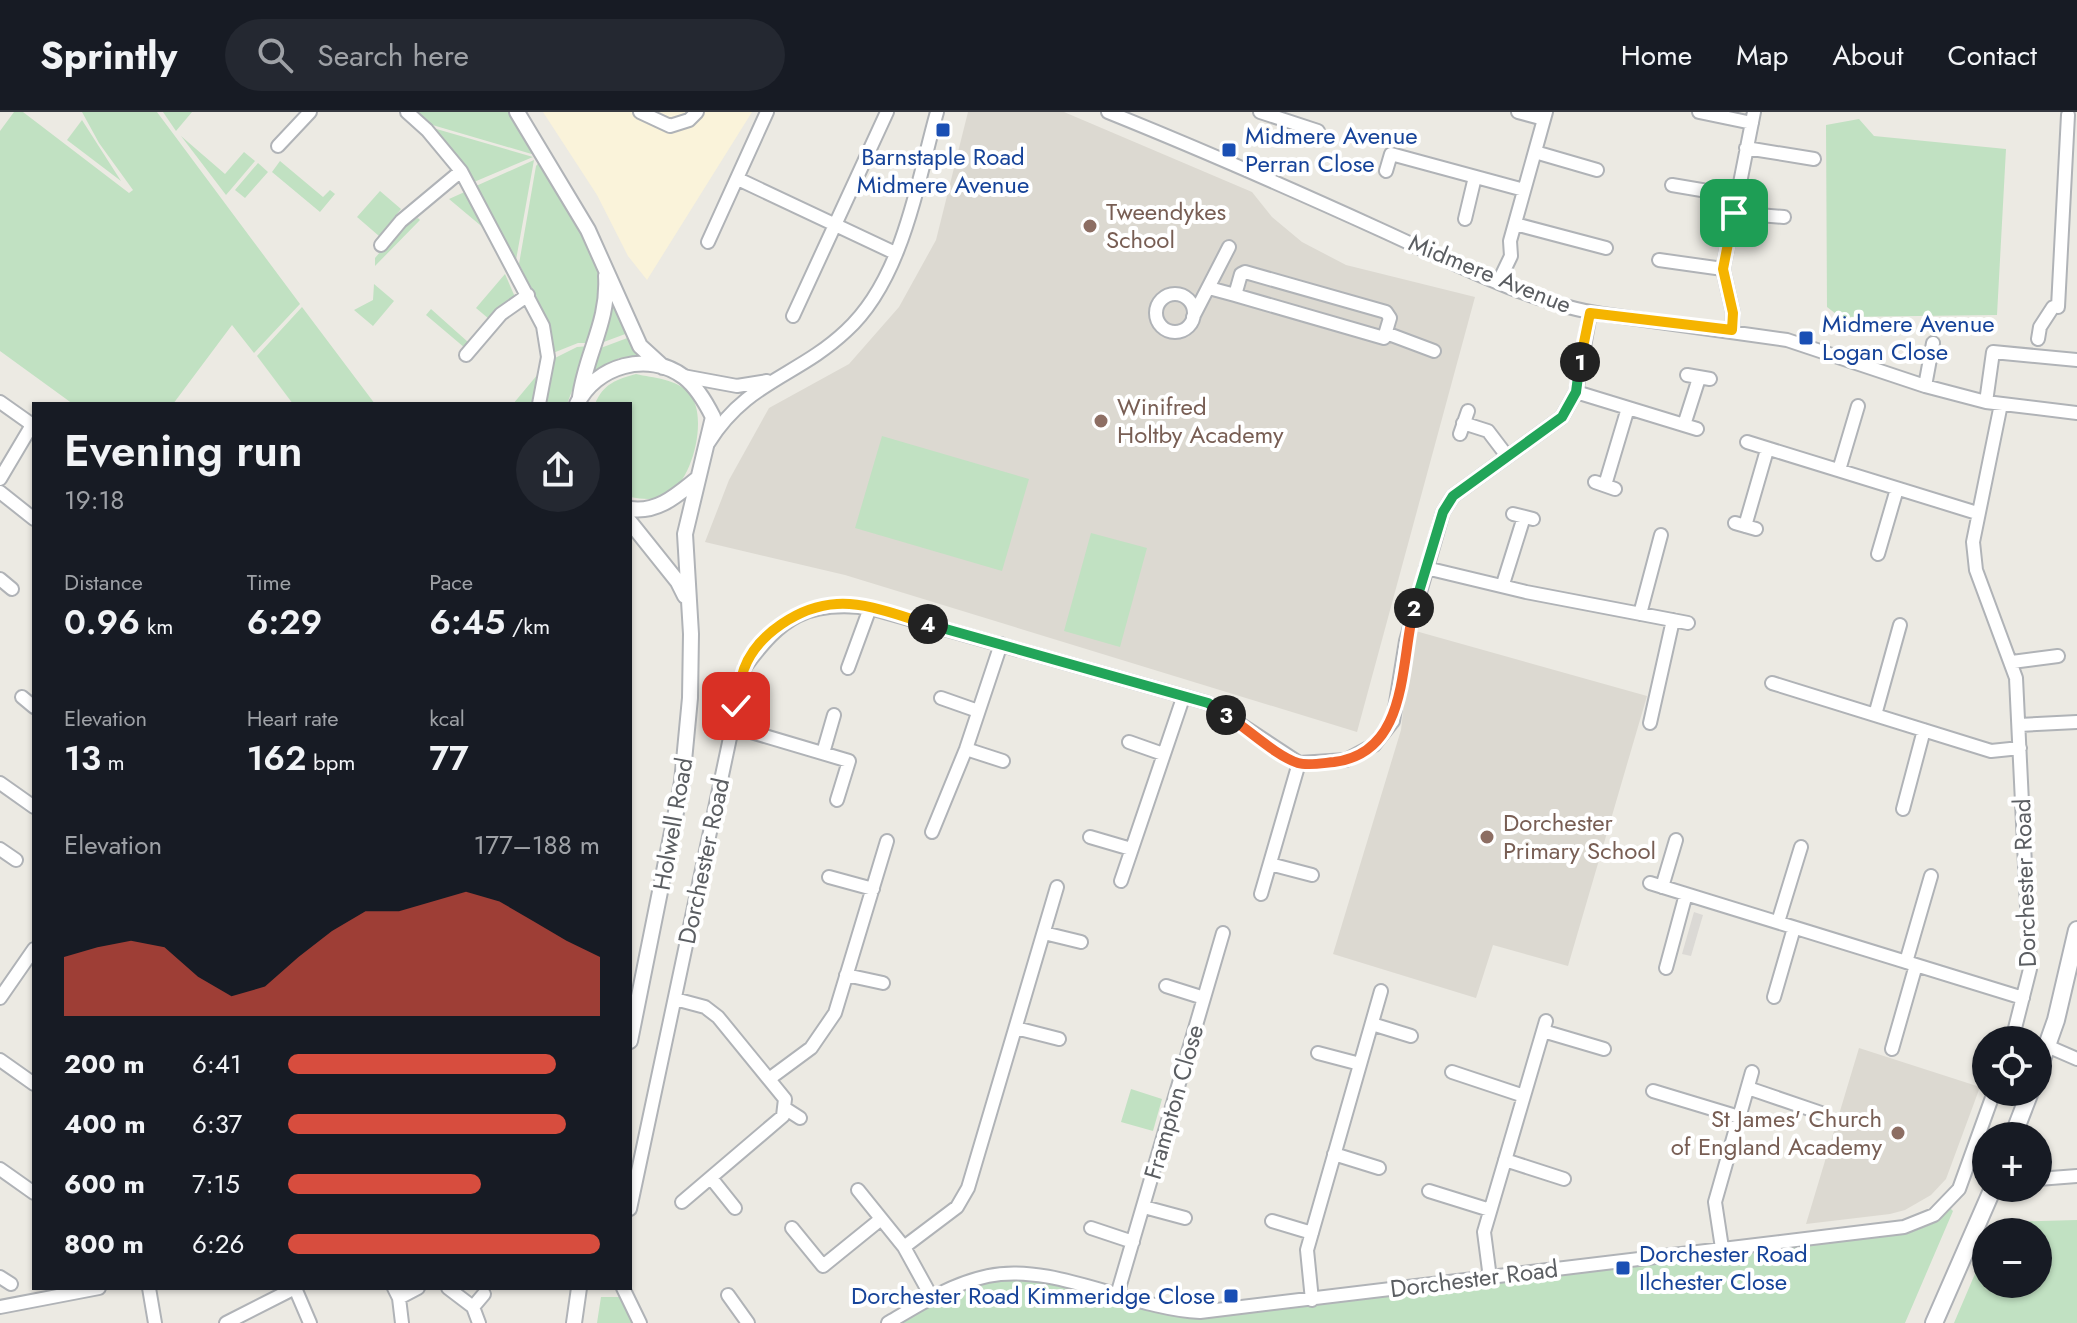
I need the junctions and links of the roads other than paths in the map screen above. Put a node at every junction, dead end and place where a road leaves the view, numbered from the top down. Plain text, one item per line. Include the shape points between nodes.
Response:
1 (310, 112) edge
2 (407, 112) edge
3 (517, 112) edge
4 (640, 112) edge
5 (697, 112) edge
6 (767, 112) edge
7 (887, 112) edge
8 (937, 112) edge
9 (1109, 112) edge
10 (1260, 112) edge
11 (1518, 112) edge
12 (1699, 112) edge
13 (2068, 115) dead end
14 (1290, 116) edge
15 (1545, 116) edge
16 (1753, 117) edge
17 (1318, 131) dead end
18 (2072, 133) edge
19 (278, 146) dead end
20 (1746, 148) junction
21 (1535, 152) junction
22 (1814, 159) dead end
23 (1597, 170) dead end
24 (461, 171) junction
25 (1386, 171) dead end
26 (1475, 177) junction
27 (738, 179) junction
28 (1672, 185) dead end
29 (1524, 190) junction
30 (1737, 196) junction
31 (1734, 213) junction
32 (1784, 217) dead end
33 (1465, 219) dead end
34 (1515, 224) junction
35 (834, 225) junction
36 (708, 242) dead end
37 (381, 245) dead end
38 (1229, 247) dead end
39 (1606, 248) dead end
40 (895, 253) junction
41 (2062, 254) junction
42 (2077, 257) edge
43 (1659, 260) dead end
44 (605, 263) junction
45 (1723, 269) junction
46 (1499, 281) junction
47 (1209, 288) junction
48 (528, 295) junction
49 (1235, 295) junction
50 (1590, 313) junction
51 (793, 316) dead end
52 (1193, 317) dead end
53 (1732, 330) junction
54 (1386, 333) junction
55 (2038, 339) dead end
56 (1933, 343) dead end
57 (1434, 351) dead end
58 (466, 355) dead end
59 (2077, 360) edge
60 (667, 370) junction
61 (683, 376) junction
62 (1699, 378) dead end
63 (773, 380) junction
64 (1925, 386) junction
65 (1576, 392) junction
66 (578, 400) edge
67 (0, 402) edge
68 (539, 402) edge
69 (1986, 402) junction
70 (2001, 404) junction
71 (1858, 406) dead end
72 (1628, 408) junction
73 (2077, 413) edge
74 (1464, 423) dead end
75 (32, 425) edge
76 (32, 428) edge
77 (709, 442) junction
78 (1747, 442) dead end
79 (1767, 450) junction
80 (1507, 456) junction
81 (1839, 470) junction
82 (0, 479) edge
83 (697, 479) junction
84 (1605, 485) dead end
85 (1897, 489) junction
86 (0, 492) edge
87 (632, 509) edge
88 (1977, 513) junction
89 (1523, 517) dead end
90 (32, 523) edge
91 (632, 524) edge
92 (1745, 526) dead end
93 (1661, 535) dead end
94 (1878, 554) dead end
95 (1426, 568) junction
96 (0, 579) edge
97 (1503, 584) junction
98 (12, 590) dead end
99 (688, 604) junction
100 (870, 608) junction
101 (1640, 614) junction
102 (1673, 620) junction
103 (1688, 623) dead end
104 (1900, 625) dead end
105 (1001, 644) junction
106 (2058, 656) dead end
107 (2012, 662) junction
108 (848, 668) dead end
109 (1772, 683) dead end
110 (22, 697) dead end
111 (941, 698) dead end
112 (1183, 698) junction
113 (32, 705) edge
114 (978, 711) junction
115 (834, 715) dead end
116 (1875, 715) junction
117 (2077, 722) edge
118 (1650, 723) dead end
119 (2019, 725) junction
120 (731, 726) junction
121 (1924, 730) junction
122 (1129, 742) dead end
123 (2020, 748) junction
124 (966, 749) junction
125 (823, 753) junction
126 (1163, 754) junction
127 (1003, 761) dead end
128 (1299, 763) junction
129 (0, 783) edge
130 (837, 800) dead end
131 (32, 806) edge
132 (1903, 809) dead end
133 (932, 832) dead end
134 (1090, 837) dead end
135 (1676, 840) dead end
136 (887, 841) dead end
137 (1801, 847) dead end
138 (0, 849) edge
139 (1131, 849) junction
140 (16, 860) dead end
141 (1270, 864) junction
142 (1312, 875) dead end
143 (1931, 876) dead end
144 (829, 877) dead end
145 (1121, 881) dead end
146 (1057, 887) dead end
147 (873, 889) junction
148 (1261, 894) dead end
149 (1686, 894) junction
150 (1778, 922) junction
151 (1794, 928) junction
152 (2077, 930) edge
153 (1044, 933) junction
154 (1223, 933) dead end
155 (1081, 942) dead end
156 (32, 952) edge
157 (1911, 964) junction
158 (1666, 968) dead end
159 (846, 975) junction
160 (883, 983) dead end
161 (1166, 986) dead end
162 (1381, 991) dead end
163 (2069, 993) edge
164 (1774, 997) dead end
165 (0, 998) edge
166 (1204, 998) junction
167 (2023, 998) junction
168 (675, 999) junction
169 (1372, 1024) junction
170 (2016, 1026) edge
171 (1016, 1028) junction
172 (632, 1031) edge
173 (2052, 1034) edge
174 (1411, 1036) dead end
175 (1059, 1039) dead end
176 (2052, 1048) edge
177 (1604, 1049) dead end
178 (1892, 1049) dead end
179 (1318, 1053) dead end
180 (2077, 1059) edge
181 (0, 1060) edge
182 (1360, 1064) junction
183 (1452, 1072) dead end
184 (1752, 1072) dead end
185 (769, 1079) junction
186 (32, 1083) edge
187 (1748, 1088) junction
188 (1653, 1091) dead end
189 (1524, 1096) junction
190 (1989, 1106) edge
191 (786, 1109) junction
192 (1824, 1114) dead end
193 (1739, 1117) junction
194 (800, 1118) dead end
195 (1334, 1154) junction
196 (1505, 1160) junction
197 (1379, 1168) dead end
198 (0, 1169) edge
199 (2077, 1176) edge
200 (711, 1178) junction
201 (2052, 1178) edge
202 (1564, 1179) dead end
203 (858, 1190) dead end
204 (1429, 1191) dead end
205 (32, 1192) edge
206 (632, 1200) edge
207 (682, 1202) dead end
208 (1987, 1202) edge
209 (1144, 1207) junction
210 (735, 1208) dead end
211 (1490, 1210) junction
212 (1185, 1218) dead end
213 (881, 1219) junction
214 (1272, 1221) dead end
215 (792, 1228) dead end
216 (1091, 1228) dead end
217 (1312, 1233) junction
218 (1133, 1242) junction
219 (904, 1247) junction
220 (1722, 1248) junction
221 (1490, 1278) junction
222 (88, 1290) edge
223 (149, 1290) edge
224 (291, 1290) edge
225 (296, 1290) edge
226 (451, 1290) edge
227 (579, 1290) edge
228 (624, 1290) edge
229 (397, 1293) edge
230 (484, 1294) dead end
231 (728, 1295) dead end
232 (1117, 1295) junction
233 (931, 1296) junction
234 (1312, 1300) junction
235 (0, 1307) edge
236 (473, 1307) junction
237 (155, 1323) edge
238 (226, 1323) edge
239 (310, 1323) edge
240 (402, 1323) edge
241 (479, 1323) edge
242 (574, 1323) edge
243 (640, 1323) edge
244 (748, 1323) edge
245 (888, 1323) edge
246 (1934, 1323) edge

1 - 19 street
2 - 24 street
3 - 44 street
4 - 5 street via 670,126
6 - 27 street
7 - 35 street
8 - 40 street
9 - 46 street, Midmere Avenue
10 - 14 street
11 - 15 street
12 - 16 street
13 - 18 street
14 - 17 street
15 - 21 street
16 - 20 street
18 - 41 street
20 - 22 street
20 - 30 street
21 - 23 street
21 - 29 street
24 - 37 street via 401,221
24 - 48 street
25 - 26 street via 1391,154
26 - 29 street
26 - 33 street
27 - 35 street
27 - 36 street
28 - 30 street
29 - 34 street
30 - 31 street
31 - 32 street
31 - 45 street
34 - 39 street
34 - 46 street via 1511,256
35 - 40 street
35 - 51 street
38 - 47 street
40 - 63 street via 873,298 848,330
41 - 42 street
41 - 55 street via 2056,307 2040,327
43 - 45 street
44 - 60 street via 640,346
44 - 66 street via 608,303
45 - 53 street
46 - 50 street, Midmere Avenue
47 - 49 street
47 - 52 street
48 - 58 street via 501,314
48 - 68 street via 543,326 548,357
49 - 54 street via 1384,338
49 - 54 street via 1245,272 1386,312
50 - 53 street, Midmere Avenue
50 - 65 street
53 - 64 street, Midmere Avenue via 1787,340
54 - 57 street
56 - 64 street
59 - 69 street via 1993,352
60 - 61 street
60 - 66 street via 617,366 597,378
61 - 63 street via 737,386
61 - 77 street via 713,417
62 - 72 street via 1690,427
63 - 77 street via 739,402
64 - 69 street, Midmere Avenue
65 - 72 street
65 - 80 street via 1562,417
67 - 75 street
69 - 70 street, Midmere Avenue
70 - 73 street, Midmere Avenue
70 - 88 street, Dorchester Road
71 - 81 street
72 - 84 street
74 - 80 street via 1488,431
76 - 82 street
77 - 83 street, Holwell Road
78 - 79 street
79 - 81 street
79 - 92 street
80 - 95 street via 1453,496
81 - 85 street
83 - 87 street via 669,502
83 - 99 street, Holwell Road via 685,534
85 - 88 street
85 - 94 street
86 - 90 street
88 - 107 street, Dorchester Road via 1976,570
89 - 97 street
91 - 99 street, Holwell Road via 678,582
93 - 101 street
95 - 97 street
95 - 128 street via 1406,641 1393,721 1361,754
96 - 98 street
97 - 101 street
99 - 172 street, Holwell Road via 690,698 682,782
100 - 105 street, Dorchester Road
100 - 108 street
100 - 120 street, Dorchester Road via 821,606 793,616 770,634 745,667
101 - 102 street
102 - 103 street
102 - 118 street
104 - 116 street
105 - 112 street, Dorchester Road
105 - 114 street
106 - 107 street
107 - 119 street, Dorchester Road
109 - 116 street
110 - 113 street
111 - 114 street
112 - 126 street
112 - 128 street, Dorchester Road via 1208,703
114 - 124 street
115 - 125 street
116 - 121 street
117 - 119 street
119 - 123 street, Dorchester Road
120 - 125 street
120 - 168 street, Dorchester Road
121 - 123 street via 1991,751
121 - 132 street
122 - 126 street
123 - 167 street, Dorchester Road via 2030,969
124 - 127 street
124 - 133 street
125 - 130 street via 849,761
126 - 139 street
128 - 141 street
129 - 131 street
134 - 139 street
135 - 149 street via 1656,885
136 - 147 street
137 - 150 street
138 - 140 street
139 - 145 street
141 - 142 street
141 - 148 street
143 - 157 street
144 - 147 street
146 - 153 street
147 - 159 street
149 - 150 street
149 - 158 street
150 - 151 street
151 - 157 street
151 - 164 street
152 - 163 main road
153 - 155 street
153 - 171 street
154 - 166 street, Frampton Close
156 - 165 street
157 - 167 street
157 - 178 street
159 - 160 street
159 - 185 street via 826,1031
161 - 166 street, Frampton Close
162 - 169 street
163 - 173 main road
166 - 209 street, Frampton Close
167 - 170 street, Dorchester Road
168 - 185 street via 705,1007 718,1017
168 - 206 street, Dorchester Road
169 - 174 street
169 - 182 street
171 - 175 street
171 - 219 street via 968,1188 957,1207
176 - 180 street
177 - 189 street via 1544,1026
179 - 182 street
181 - 186 street
182 - 195 street
183 - 189 street
184 - 187 street
185 - 191 street via 785,1099
187 - 192 street
187 - 193 street
188 - 193 street
189 - 196 street
190 - 220 street, Dorchester Road via 1959,1189 1934,1215 1904,1227
191 - 194 street
191 - 200 street
193 - 220 street via 1715,1202
195 - 197 street
195 - 217 street
196 - 202 street
196 - 211 street
198 - 205 street
199 - 201 street
200 - 207 street
200 - 210 street
203 - 213 street
204 - 211 street
208 - 246 main road
209 - 212 street, Frampton Close
209 - 218 street, Frampton Close
211 - 221 street via 1484,1232
213 - 215 street via 823,1266
213 - 219 street
214 - 217 street
216 - 218 street
217 - 234 street via 1307,1250
218 - 232 street, Frampton Close
219 - 233 street
220 - 221 street, Dorchester Road
221 - 234 street, Dorchester Road
222 - 235 street
223 - 237 street
224 - 238 street
225 - 239 street
226 - 236 street
227 - 242 street
228 - 243 street
229 - 240 street
230 - 236 street
231 - 244 street
232 - 233 street, Dorchester Road via 1016,1274 989,1276
232 - 234 street, Dorchester Road via 1152,1308 1200,1312
233 - 245 street, Dorchester Road
236 - 241 street

